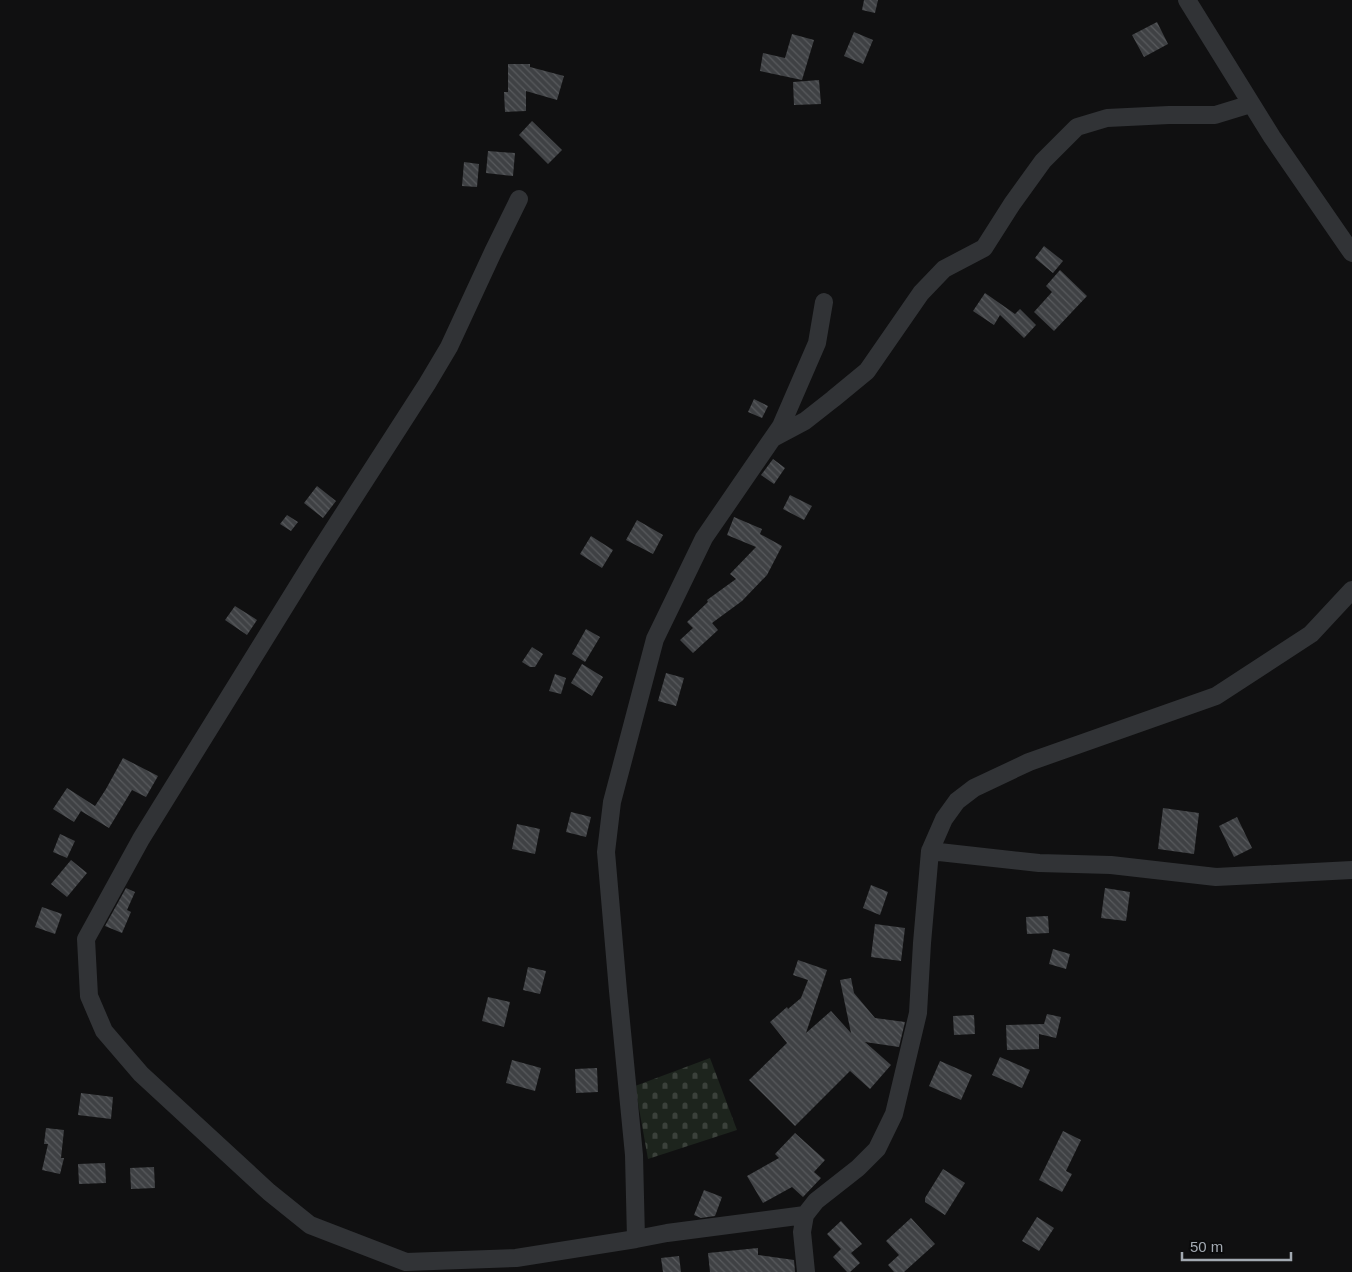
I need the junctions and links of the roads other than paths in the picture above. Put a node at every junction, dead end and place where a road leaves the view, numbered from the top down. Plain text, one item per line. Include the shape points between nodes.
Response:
1 (1187, 0) edge
2 (1251, 104) junction
3 (519, 199) dead end
4 (1352, 253) edge
5 (824, 302) dead end
6 (772, 439) junction
7 (1352, 590) edge
8 (930, 851) junction
9 (1352, 870) edge
10 (805, 1215) junction
11 (636, 1239) junction
12 (806, 1272) edge

1 - 2 street
2 - 4 street
2 - 6 street via 1215,115 1107,118 1077,126 1043,161 984,248 944,269 920,293 867,371 804,421
3 - 11 street via 449,347 141,839 86,939 89,996 104,1031 141,1074 269,1192 310,1225 406,1262 516,1258
5 - 6 street via 817,344 781,426
6 - 11 street via 704,538 655,639 612,802 606,852 634,1155
7 - 8 street via 1311,634 1216,696 1029,762 974,788 957,801 944,819
8 - 9 street via 1216,876
8 - 10 street via 918,1013 894,1114 878,1149 816,1201
10 - 11 street
10 - 12 street via 802,1232

